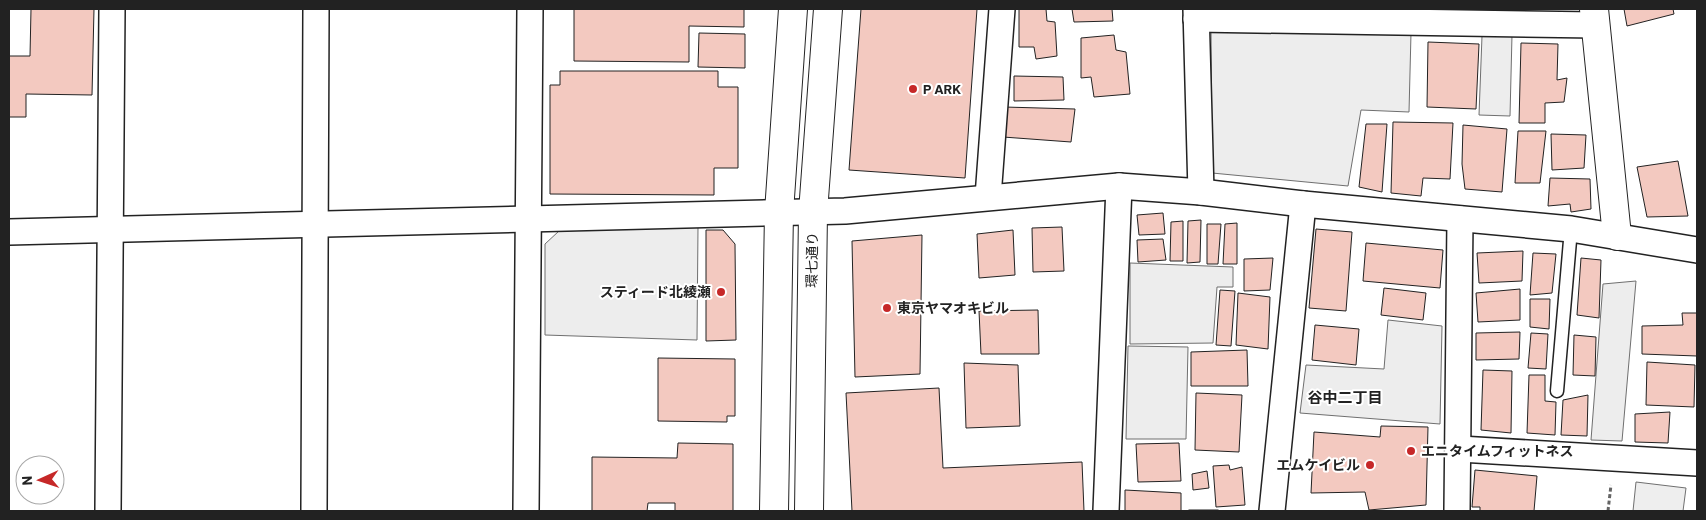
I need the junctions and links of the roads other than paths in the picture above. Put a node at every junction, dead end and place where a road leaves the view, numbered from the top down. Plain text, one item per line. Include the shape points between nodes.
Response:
1 (112, 9) edge
2 (316, 9) edge
3 (530, 9) edge
4 (793, 9) edge
5 (828, 9) edge
6 (1002, 9) edge
7 (1196, 14) edge
8 (1595, 17) edge
9 (1119, 186) junction
10 (1201, 192) junction
11 (988, 198) junction
12 (1304, 204) junction
13 (779, 212) junction
14 (813, 212) junction
15 (529, 219) junction
16 (1460, 219) junction
17 (316, 224) junction
18 (1571, 229) junction
19 (110, 230) junction
20 (9, 232) edge
21 (1616, 236) junction
22 (1697, 250) edge
23 (1557, 391) dead end
24 (1460, 449) junction
25 (1697, 463) edge
26 (108, 511) edge
27 (314, 511) edge
28 (526, 511) edge
29 (774, 511) edge
30 (810, 511) edge
31 (1106, 511) edge
32 (1272, 511) edge
33 (1458, 511) edge

1 - 19 street
2 - 17 street
3 - 15 street
4 - 13 main road
5 - 14 main road, 環七通り
6 - 11 street
7 - 8 street
7 - 10 street
8 - 21 main road
9 - 10 street
9 - 11 street
9 - 31 street
10 - 12 street
11 - 14 street
12 - 16 street
12 - 32 street
13 - 14 street
13 - 15 street
13 - 29 main road
14 - 30 main road, 環七通り
15 - 17 street
15 - 28 street
16 - 18 street
16 - 24 street
17 - 19 street
17 - 27 street
18 - 21 street
18 - 23 lane
19 - 20 street
19 - 26 street
21 - 22 street
24 - 25 street
24 - 33 street

